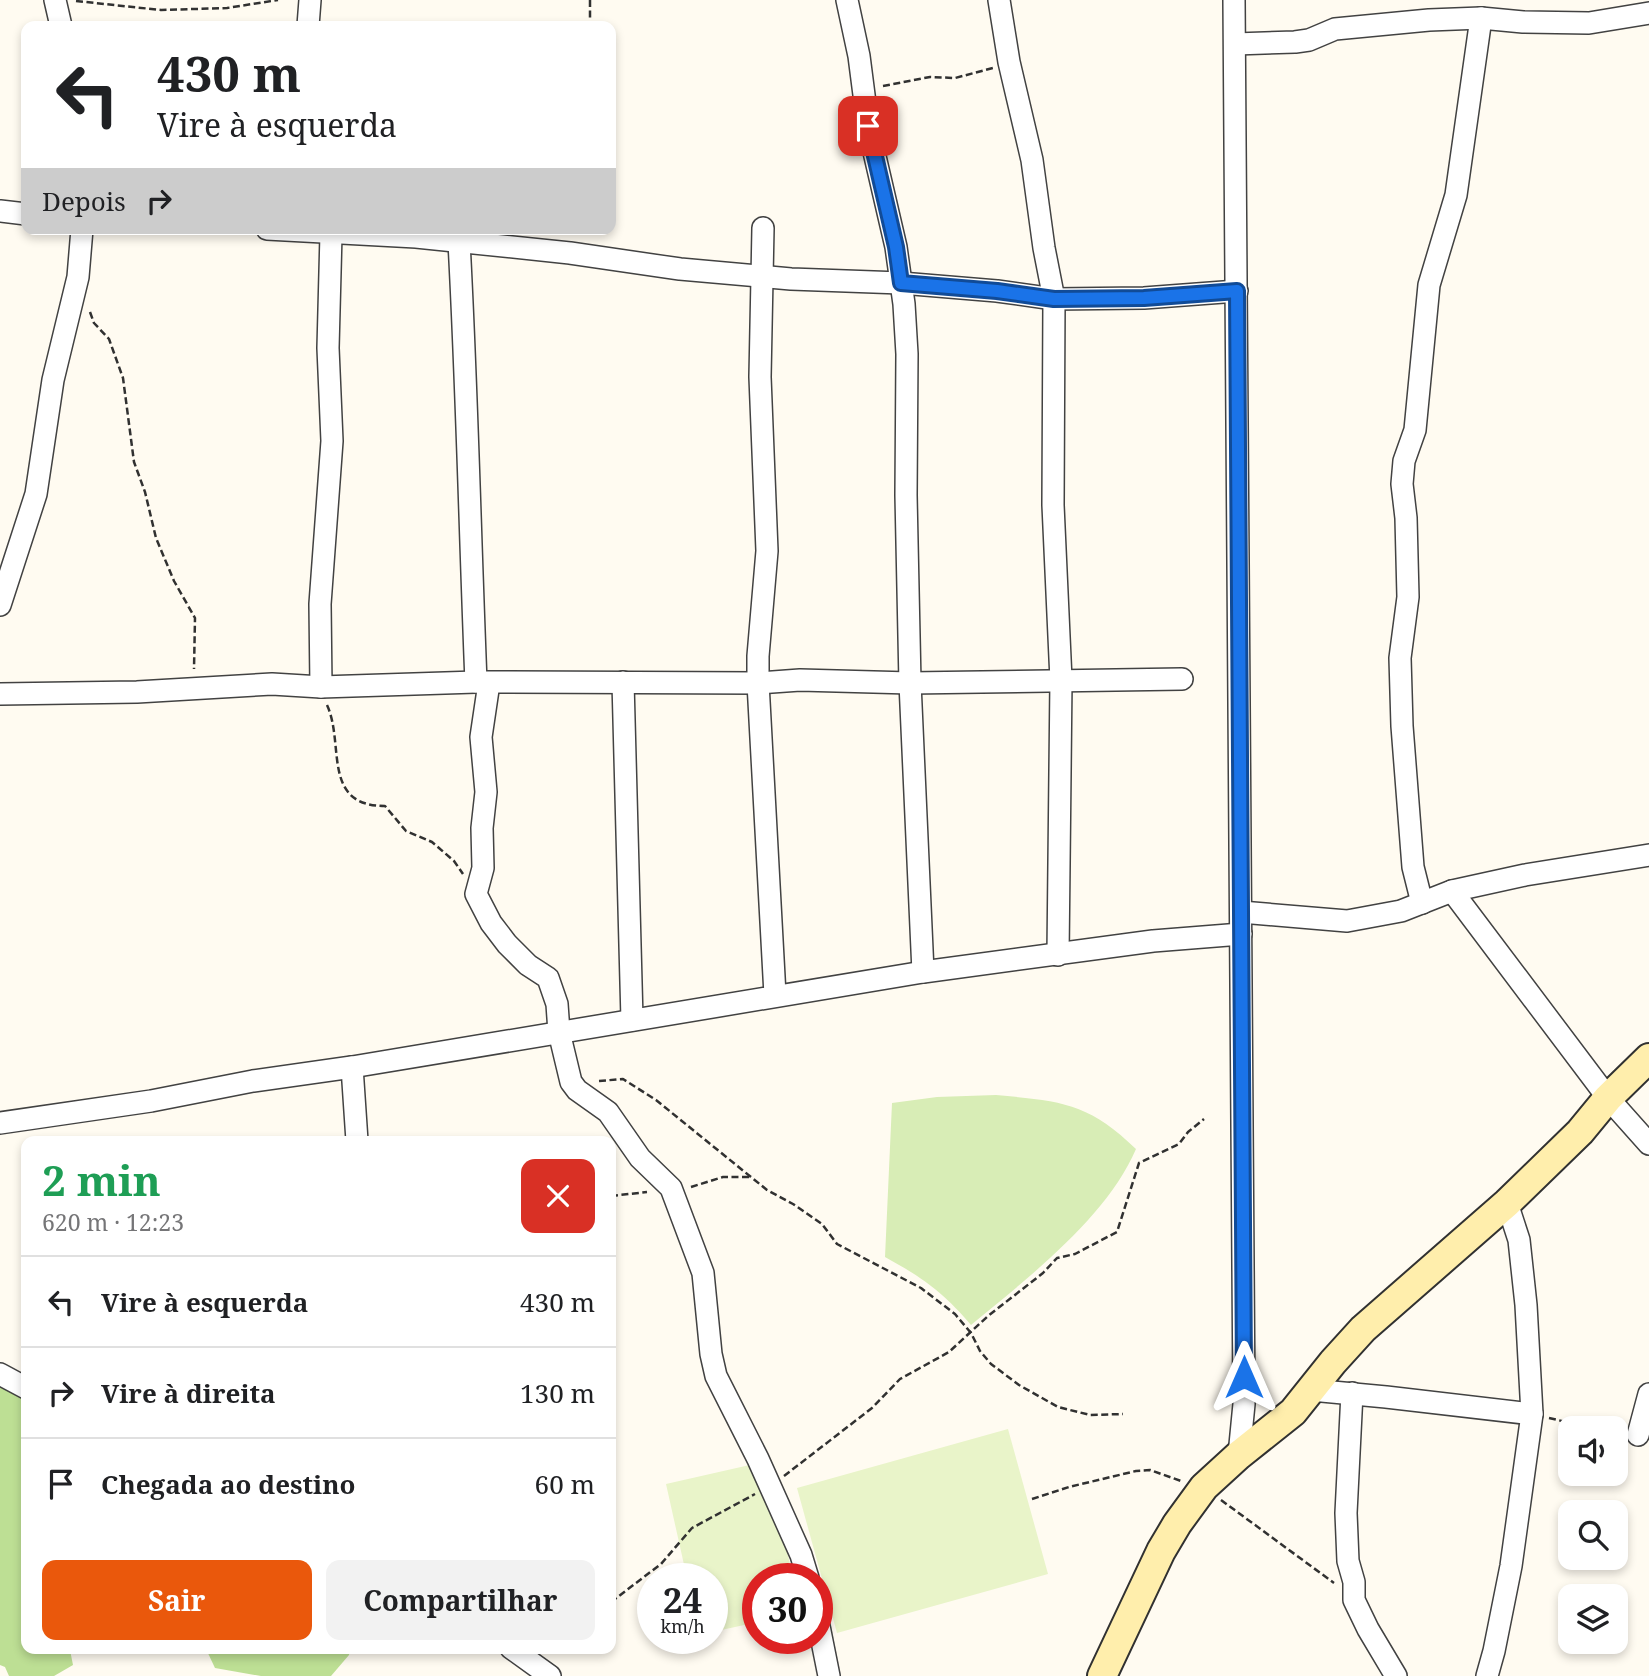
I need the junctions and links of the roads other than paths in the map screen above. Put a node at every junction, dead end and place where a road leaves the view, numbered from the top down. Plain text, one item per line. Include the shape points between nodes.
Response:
1 (55, 0) edge
2 (310, 0) edge
3 (847, 0) edge
4 (999, 0) edge
5 (1234, 0) edge
6 (1649, 13) edge
7 (1480, 18) junction
8 (60, 21) edge
9 (308, 21) edge
10 (1235, 44) junction
11 (0, 211) edge
12 (21, 213) edge
13 (764, 228) dead end
14 (82, 235) edge
15 (331, 235) edge
16 (359, 235) edge
17 (459, 242) junction
18 (762, 276) junction
19 (901, 283) junction
20 (1237, 291) junction
21 (1054, 299) junction
22 (0, 606) edge
23 (1182, 679) dead end
24 (1061, 680) junction
25 (482, 682) junction
26 (623, 682) junction
27 (758, 683) junction
28 (910, 683) junction
29 (0, 694) edge
30 (319, 694) junction
31 (1649, 855) edge
32 (1452, 891) junction
33 (1422, 903) junction
34 (1241, 912) junction
35 (1241, 934) junction
36 (1058, 955) junction
37 (923, 972) junction
38 (775, 995) junction
39 (632, 1020) junction
40 (559, 1032) junction
41 (1649, 1058) edge
42 (352, 1067) junction
43 (1608, 1098) junction
44 (0, 1123) edge
45 (358, 1136) edge
46 (1649, 1144) edge
47 (1507, 1203) junction
48 (0, 1374) edge
49 (21, 1385) edge
50 (1311, 1390) junction
51 (1352, 1393) junction
52 (1649, 1394) edge
53 (1532, 1414) junction
54 (1638, 1435) dead end
55 (1239, 1455) junction
56 (803, 1563) edge
57 (519, 1654) edge
58 (825, 1654) edge
59 (550, 1676) edge
60 (829, 1676) edge
61 (1102, 1676) edge
62 (1396, 1676) edge
63 (1487, 1676) edge

1 - 8 street
2 - 9 street
3 - 19 street
4 - 21 street via 1032,160
5 - 10 street
6 - 7 street via 1589,23
7 - 10 street via 1369,24 1335,29 1309,40
7 - 33 street via 1456,195 1429,285 1415,430 1402,484 1408,597 1400,658 1402,726 1413,867
10 - 20 street
11 - 12 street
13 - 18 street
14 - 22 street via 78,277 53,380 36,494
15 - 30 street via 328,348 332,441 320,604
16 - 17 street
17 - 18 street
17 - 25 street
18 - 19 street
18 - 27 street via 766,551
19 - 21 street
19 - 28 street via 907,354
20 - 21 street
20 - 34 street
21 - 24 street via 1054,505
23 - 24 street
24 - 28 street
24 - 36 street
25 - 26 street
25 - 30 street
25 - 40 street via 486,792 483,868 476,894 507,944 548,978 557,1003
26 - 27 street
26 - 39 street
27 - 28 street
27 - 38 street
28 - 37 street
29 - 30 street via 272,684
31 - 32 street
32 - 33 street
32 - 43 street
33 - 34 street via 1347,921
34 - 35 street
35 - 36 street
35 - 55 street via 1244,1405
36 - 37 street
37 - 38 street
38 - 39 street
39 - 40 street
40 - 42 street
40 - 56 street via 571,1082 608,1112 640,1158 671,1188 703,1273 716,1376
41 - 43 street
42 - 44 street
42 - 45 street
43 - 46 street
43 - 47 street
47 - 50 street via 1363,1329
47 - 53 street via 1518,1240 1526,1305
48 - 49 street
50 - 51 street
50 - 55 street via 1293,1412
51 - 53 street
51 - 62 street via 1346,1503 1354,1600
52 - 54 street
53 - 63 street via 1511,1566
55 - 61 street via 1204,1487 1177,1524
57 - 59 street
58 - 60 street

